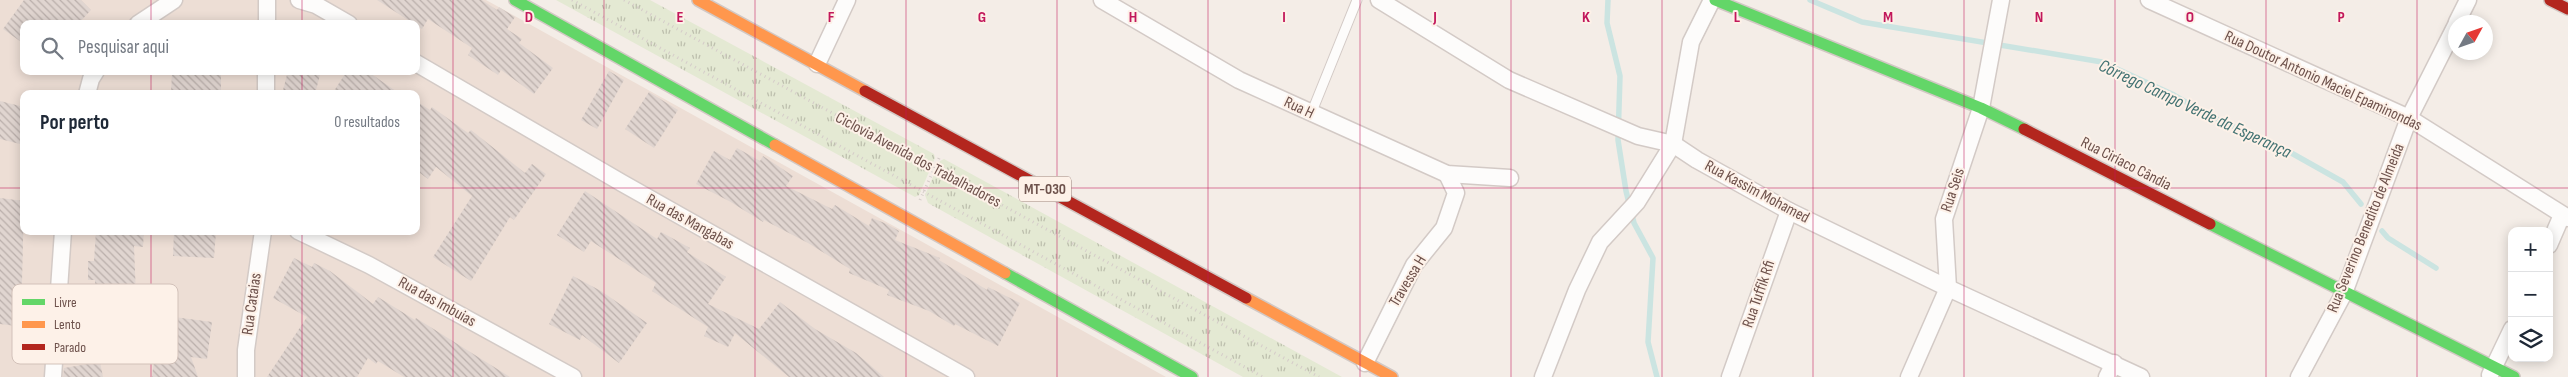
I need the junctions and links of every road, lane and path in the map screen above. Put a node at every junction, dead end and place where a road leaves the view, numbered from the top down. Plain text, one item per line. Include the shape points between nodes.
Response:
1 (174, 0) edge
2 (267, 0) edge
3 (299, 0) edge
4 (515, 0) edge
5 (572, 0) edge
6 (624, 0) edge
7 (698, 0) edge
8 (847, 0) edge
9 (1102, 0) edge
10 (1357, 0) edge
11 (1379, 0) edge
12 (1713, 0) edge
13 (2001, 0) edge
14 (2149, 0) edge
15 (2468, 0) edge
16 (2550, 0) edge
17 (2568, 9) edge
18 (2460, 15) edge
19 (144, 20) edge
20 (267, 20) edge
21 (342, 20) edge
22 (2448, 40) edge
23 (817, 64) junction
24 (420, 65) edge
25 (93, 75) edge
26 (266, 75) edge
27 (88, 90) edge
28 (266, 90) edge
29 (1981, 108) junction
30 (1311, 114) junction
31 (2409, 118) junction
32 (948, 137) junction
33 (1673, 144) junction
34 (934, 169) junction
35 (1447, 174) junction
36 (1510, 178) dead end
37 (924, 192) junction
38 (1789, 211) junction
39 (2565, 217) edge
40 (910, 222) junction
41 (63, 235) edge
42 (262, 235) edge
43 (306, 235) edge
44 (2553, 238) edge
45 (59, 284) edge
46 (1948, 288) junction
47 (2344, 293) junction
48 (2508, 338) edge
49 (930, 357) junction
50 (1365, 363) junction
51 (54, 364) edge
52 (2110, 370) edge
53 (2492, 372) edge
54 (53, 377) edge
55 (246, 377) edge
56 (573, 377) edge
57 (948, 377) edge
58 (966, 377) edge
59 (1192, 377) edge
60 (1263, 377) edge
61 (1319, 377) edge
62 (1392, 377) edge
63 (1544, 377) edge
64 (1730, 377) edge
65 (1909, 377) edge
66 (2141, 377) edge
67 (2299, 377) edge
68 (2514, 377) edge

1 - 19 street
2 - 20 street
3 - 21 street via 316,5
4 - 40 main road
5 - 37 path, Ciclovia Avenida dos Trabalhadores
6 - 34 path, Ciclovia Avenida dos Trabalhadores
7 - 23 main road, MT-030
8 - 23 street
9 - 30 street, Rua H via 1239,80
10 - 30 lane
11 - 33 street, Rua Kassim Mohamed via 1509,80 1630,132
12 - 29 main road, Rua Ciríaco Cândia
12 - 33 street via 1691,42
13 - 29 street, Rua Seis
14 - 31 street, Rua Doutor Antonio Maciel Epaminondas
15 - 18 street, Rua Severino Benedito de Almeida
16 - 17 main road
22 - 31 street, Rua Severino Benedito de Almeida
23 - 32 main road, MT-030
24 - 49 street, Rua das Mangabas
25 - 27 street
26 - 28 street
29 - 46 street, Rua Seis via 1944,218
29 - 47 main road, Rua Ciríaco Cândia
30 - 35 street, Rua H
31 - 39 street, Rua Doutor Antonio Maciel Epaminondas
31 - 47 street, Rua Severino Benedito de Almeida
32 - 34 path
32 - 50 main road, MT-030
33 - 38 street, Rua Kassim Mohamed
33 - 63 street via 1637,202 1600,242 1577,290
34 - 37 path
34 - 61 path, Ciclovia Avenida dos Trabalhadores
35 - 36 street, Rua H
35 - 50 street, Travessa H via 1456,193 1444,228 1414,265
37 - 40 path
37 - 60 path, Ciclovia Avenida dos Trabalhadores
38 - 46 street, Rua Kassim Mohamed
38 - 64 street, Rua Tuffik Rfi
39 - 44 street
40 - 59 main road
41 - 45 street
42 - 55 street, Rua Cataias via 246,350
43 - 56 street, Rua das Imbuias via 369,265
46 - 52 street, Rua Kassim Mohamed
46 - 65 street, Rua Seis
47 - 53 main road, Rua Ciríaco Cândia
47 - 67 street, Rua Severino Benedito de Almeida
48 - 53 street
49 - 57 street
49 - 58 street, Rua das Mangabas
50 - 62 main road, MT-030
51 - 54 street
52 - 66 street, Rua Kassim Mohamed
53 - 68 main road, Rua Ciríaco Cândia

